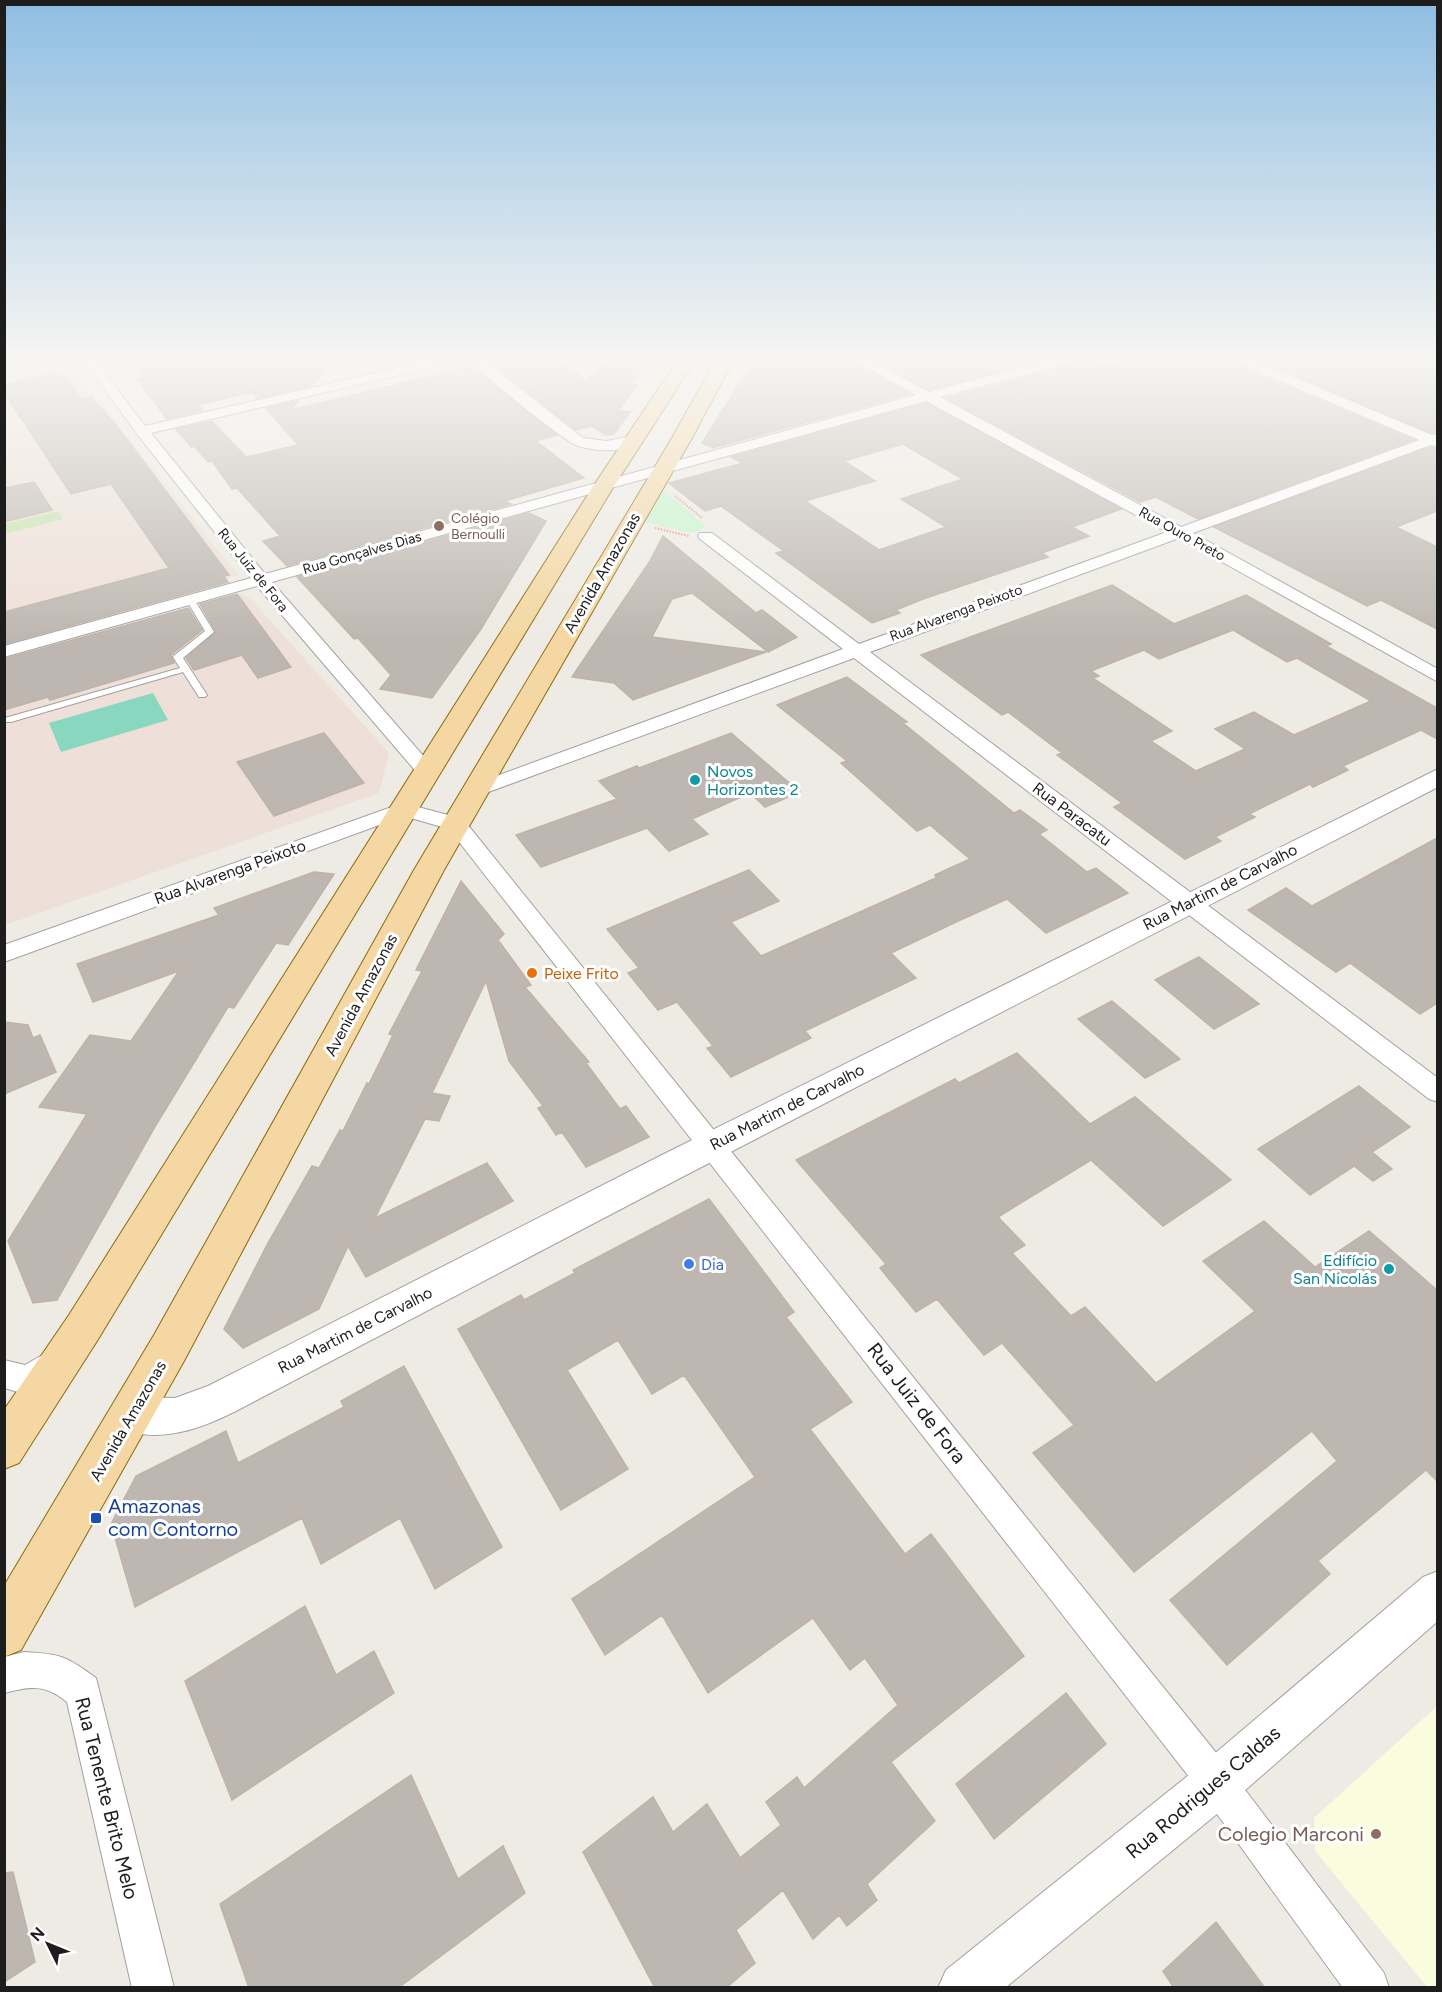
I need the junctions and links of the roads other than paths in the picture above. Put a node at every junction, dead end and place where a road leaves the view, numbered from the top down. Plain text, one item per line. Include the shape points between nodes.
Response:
1 (160, 454) edge
2 (626, 454) edge
3 (672, 454) edge
4 (713, 454) edge
5 (1034, 454) edge
6 (1397, 454) edge
7 (660, 474) junction
8 (604, 485) junction
9 (1179, 532) junction
10 (706, 536) road end
11 (262, 581) junction
12 (191, 601) junction
13 (855, 649) junction
14 (4, 652) edge
15 (185, 669) junction
16 (1437, 677) edge
17 (202, 695) dead end
18 (8, 720) dead end
19 (416, 761) junction
20 (1437, 777) edge
21 (476, 790) junction
22 (403, 809) junction
23 (456, 824) junction
24 (1187, 903) junction
25 (4, 954) edge
26 (1437, 1092) edge
27 (712, 1145) junction
28 (67, 1352) junction
29 (4, 1374) edge
30 (131, 1414) junction
31 (4, 1448) edge
32 (1437, 1592) edge
33 (4, 1633) edge
34 (4, 1676) edge
35 (1217, 1783) junction
36 (153, 1988) edge
37 (964, 1988) edge
38 (1369, 1988) edge

1 - 11 street, Rua Juiz de Fora
2 - 8 main road
3 - 7 main road, Avenida Amazonas
4 - 7 street, Rua Gonçalves Dias
5 - 9 street, Rua Ouro Preto
6 - 9 street, Rua Alvarenga Peixoto
7 - 8 street, Rua Gonçalves Dias
7 - 21 main road, Avenida Amazonas
8 - 11 street, Rua Gonçalves Dias
8 - 19 main road
9 - 13 street, Rua Alvarenga Peixoto
9 - 16 street, Rua Ouro Preto
10 - 13 street, Rua Paracatu
11 - 12 street, Rua Gonçalves Dias
11 - 19 street, Rua Juiz de Fora
12 - 14 street, Rua Gonçalves Dias
12 - 15 lane via 210,632 178,657
13 - 21 street, Rua Alvarenga Peixoto
13 - 24 street, Rua Paracatu
15 - 17 lane
15 - 18 lane
19 - 22 main road
20 - 24 street, Rua Martim de Carvalho
21 - 23 main road, Avenida Amazonas
22 - 23 street
22 - 25 street, Rua Alvarenga Peixoto
22 - 28 main road
23 - 27 street, Rua Juiz de Fora
23 - 30 main road, Avenida Amazonas
24 - 26 street, Rua Paracatu
24 - 27 street, Rua Martim de Carvalho
27 - 30 street, Rua Martim de Carvalho via 191,1413 161,1419
27 - 35 street, Rua Juiz de Fora
28 - 29 street via 29,1380
28 - 31 main road
30 - 33 main road, Avenida Amazonas
32 - 35 street, Rua Rodrigues Caldas
34 - 36 street, Rua Tenente Brito Melo via 24,1670 58,1672 83,1692
35 - 37 street, Rua Rodrigues Caldas
35 - 38 street, Rua Juiz de Fora

